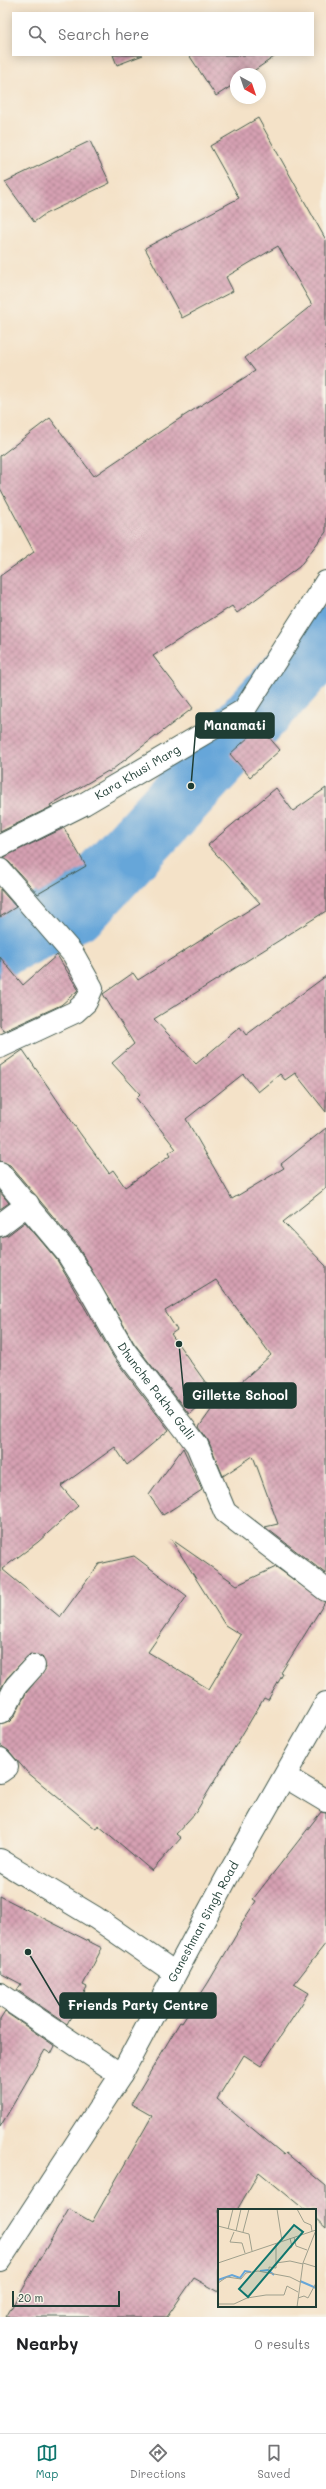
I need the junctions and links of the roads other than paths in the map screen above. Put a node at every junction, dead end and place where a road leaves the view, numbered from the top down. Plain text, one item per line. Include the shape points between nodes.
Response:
1 (326, 582) edge
2 (0, 846) edge
3 (0, 870) edge
4 (0, 1047) edge
5 (0, 1173) edge
6 (28, 1204) junction
7 (0, 1225) edge
8 (326, 1590) edge
9 (34, 1666) dead end
10 (326, 1703) edge
11 (0, 1713) edge
12 (0, 1759) edge
13 (0, 1772) edge
14 (286, 1777) junction
15 (326, 1800) edge
16 (0, 1860) edge
17 (175, 1972) junction
18 (0, 1994) edge
19 (121, 2075) junction
20 (0, 2260) edge

1 - 2 main road, Kara Khusi Marg via 244,710 84,804
3 - 4 main road via 73,954 92,988 86,1002 75,1012
5 - 6 main road, Dhunche Pakha Galli
6 - 7 main road
6 - 8 main road, Dhunche Pakha Galli via 67,1253 124,1350 197,1444 225,1512
9 - 11 main road via 16,1686
10 - 14 main road, Ganeshman Singh Road
12 - 13 main road via 6,1767
14 - 15 main road
14 - 17 main road, Ganeshman Singh Road
16 - 17 main road via 96,1918
17 - 19 main road, Ganeshman Singh Road
18 - 19 main road
19 - 20 main road, Ganeshman Singh Road

